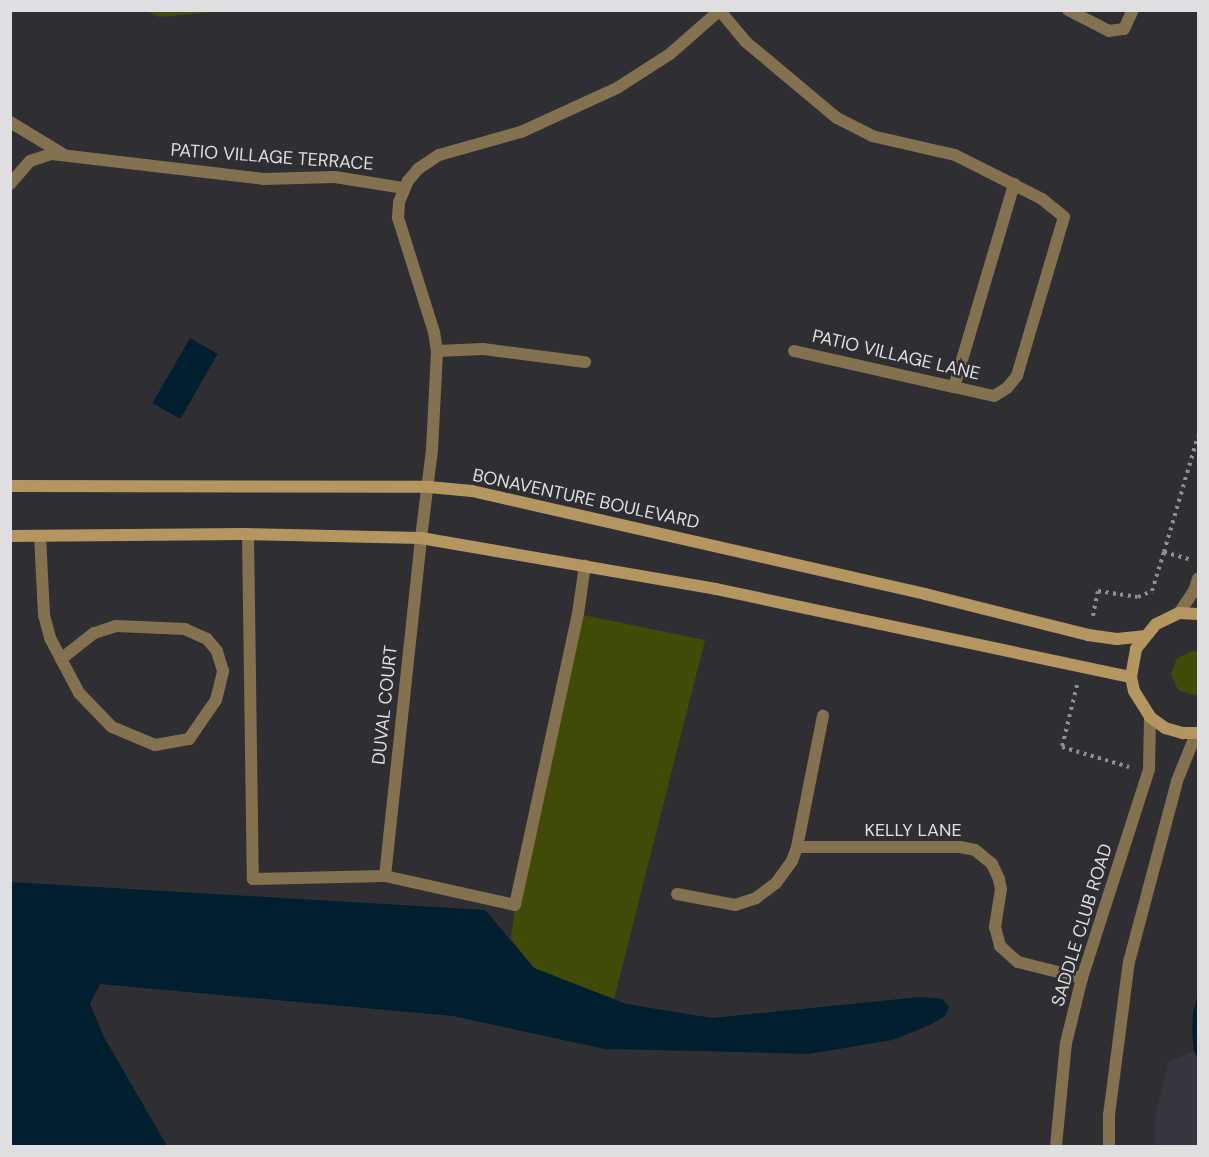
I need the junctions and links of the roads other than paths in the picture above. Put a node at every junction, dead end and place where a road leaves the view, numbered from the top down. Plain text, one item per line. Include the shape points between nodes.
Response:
1 (1068, 10) edge
2 (1133, 10) edge
3 (720, 11) edge
4 (10, 122) edge
5 (65, 155) junction
6 (10, 184) edge
7 (1014, 184) junction
8 (404, 188) junction
9 (437, 351) junction
10 (794, 351) dead end
11 (585, 362) dead end
12 (954, 387) junction
13 (10, 486) edge
14 (429, 487) junction
15 (248, 535) junction
16 (10, 536) edge
17 (40, 536) junction
18 (421, 538) junction
19 (585, 565) junction
20 (1198, 579) edge
21 (1179, 613) junction
22 (1198, 614) edge
23 (1144, 636) junction
24 (60, 658) junction
25 (1131, 677) junction
26 (823, 716) dead end
27 (1150, 717) junction
28 (1197, 734) edge
29 (797, 847) junction
30 (385, 876) junction
31 (677, 894) dead end
32 (1082, 978) junction
33 (1056, 1146) edge
34 (1109, 1146) edge

1 - 2 street via 1109,31 1124,29
3 - 7 street, PATIO VILLAGE LANE via 746,42 837,118 872,136 955,155
3 - 8 street via 670,54 617,88 521,132 439,155 418,169
4 - 5 street, PATIO VILLAGE TERRACE
5 - 6 street, PATIO VILLAGE TERRACE via 52,154 30,161
5 - 8 street, PATIO VILLAGE TERRACE via 264,179 335,177
7 - 12 street
7 - 12 street, PATIO VILLAGE LANE via 1064,217 1059,240 1017,376 994,396
8 - 9 street, DUVAL COURT via 398,211 400,228
9 - 11 street via 483,350
9 - 14 street, DUVAL COURT
10 - 12 street, PATIO VILLAGE LANE
13 - 14 main road, BONAVENTURE BOULEVARD
14 - 18 street, DUVAL COURT
14 - 23 main road, BONAVENTURE BOULEVARD via 472,491 1088,635 1117,639
15 - 17 main road
15 - 18 main road
15 - 30 street via 253,879
16 - 17 main road
17 - 24 street via 44,615
18 - 19 main road
18 - 30 street, DUVAL COURT
19 - 25 main road
19 - 30 street via 578,614 515,905
20 - 21 street
21 - 22 main road
21 - 23 main road via 1156,624
23 - 25 main road via 1132,662
24 - 24 street via 80,693 112,727 155,745 189,739 216,700 223,671 217,651 207,639 185,629 117,626 94,633
25 - 27 main road via 1134,692
26 - 29 street
27 - 28 main road via 1165,728
27 - 32 street, SADDLE CLUB ROAD via 1149,769
28 - 34 street via 1177,781 1129,962 1109,1115
29 - 31 street via 776,883 745,903 718,903
29 - 32 street, KELLY LANE via 975,850 987,858 999,879 995,927 1000,946 1018,962
32 - 33 street, SADDLE CLUB ROAD via 1066,1043

